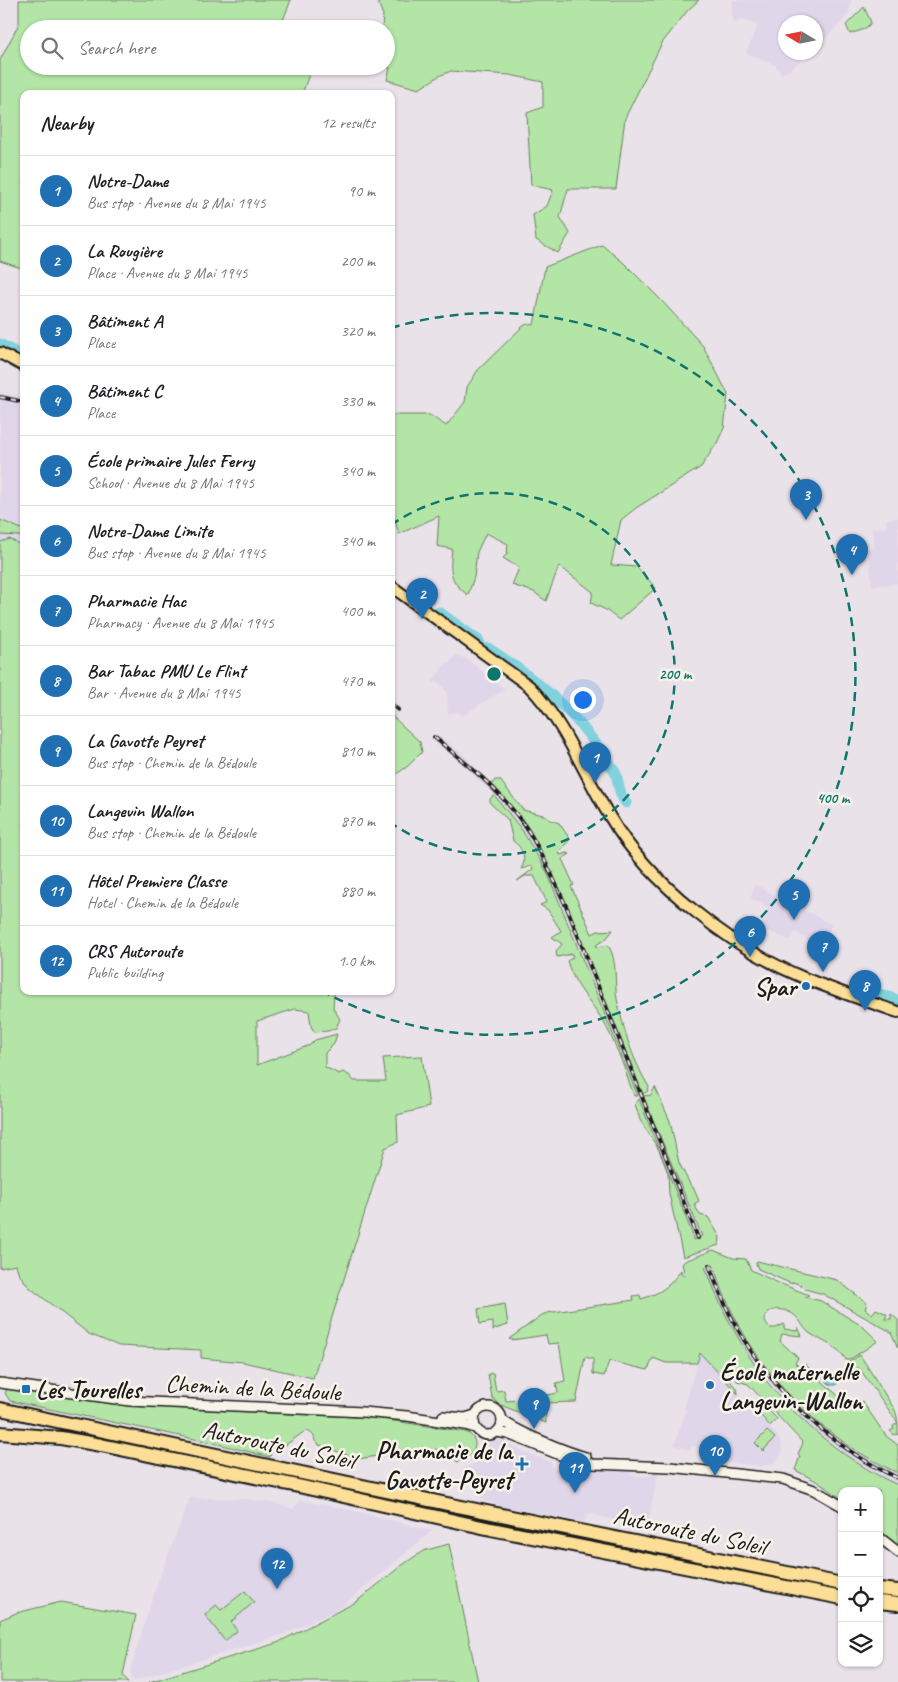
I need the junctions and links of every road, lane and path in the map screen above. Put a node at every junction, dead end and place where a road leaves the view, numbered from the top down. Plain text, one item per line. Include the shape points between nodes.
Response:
1 (0, 353) edge
2 (20, 364) edge
3 (395, 589) edge
4 (898, 1012) edge
5 (0, 1378) edge
6 (0, 1383) edge
7 (0, 1408) edge
8 (474, 1415) junction
9 (502, 1420) junction
10 (474, 1428) junction
11 (498, 1432) junction
12 (0, 1433) edge
13 (613, 1463) junction
14 (838, 1504) edge
15 (883, 1540) edge
16 (898, 1552) edge
17 (838, 1583) edge
18 (883, 1589) edge
19 (898, 1591) edge
20 (838, 1597) edge
21 (883, 1602) edge
22 (898, 1604) edge

1 - 2 main road
3 - 4 main road via 538,695 553,714 623,837 658,878 700,915 739,944 800,977
5 - 8 street, Chemin de la Bédoule via 129,1396 272,1402 465,1418
6 - 10 street, Chemin de la Bédoule via 130,1401 363,1412
7 - 17 highway, Autoroute du Soleil
8 - 9 street via 482,1408 492,1408
8 - 10 street
9 - 11 street
9 - 13 street via 560,1448
10 - 11 street via 484,1436
11 - 13 street via 573,1459 593,1464
12 - 20 highway, Autoroute du Soleil via 101,1445 491,1529
13 - 14 street via 783,1479 814,1490
15 - 16 street
18 - 19 highway
21 - 22 highway

